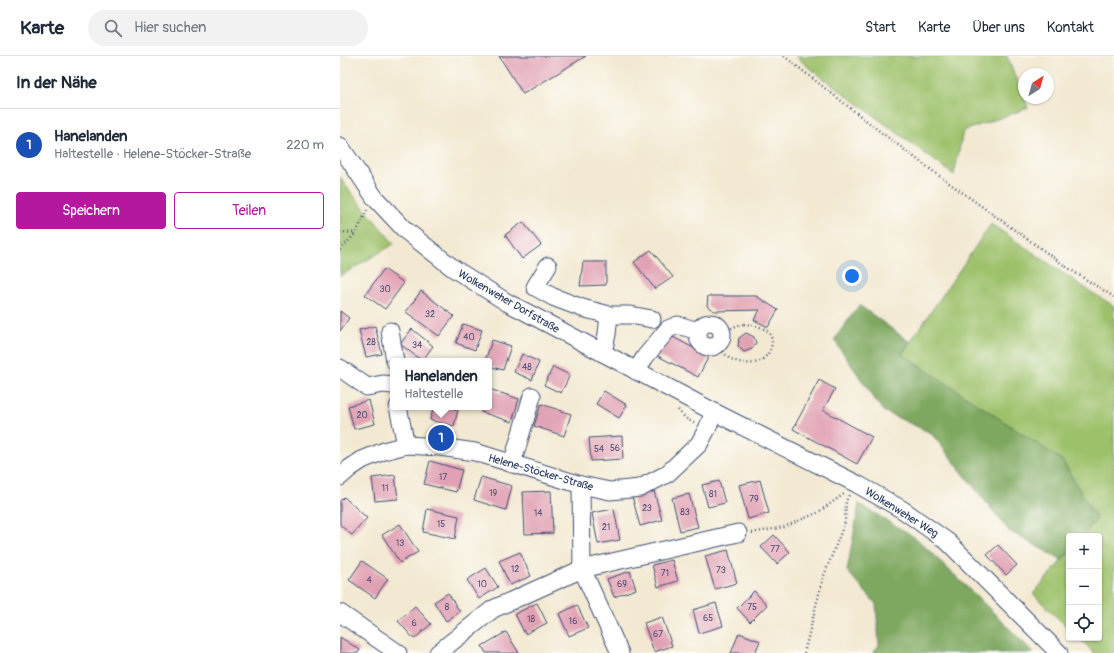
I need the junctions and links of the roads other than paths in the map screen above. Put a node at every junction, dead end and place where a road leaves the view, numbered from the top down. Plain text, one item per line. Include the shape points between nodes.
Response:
1 (340, 146) edge
2 (548, 266) dead end
3 (609, 315) junction
4 (652, 319) dead end
5 (390, 331) dead end
6 (722, 337) road end
7 (603, 353) junction
8 (394, 358) edge
9 (340, 368) edge
10 (636, 371) junction
11 (390, 385) edge
12 (532, 396) dead end
13 (399, 410) edge
14 (714, 412) junction
15 (406, 445) junction
16 (512, 464) junction
17 (340, 477) edge
18 (581, 485) junction
19 (738, 533) road end
20 (582, 568) junction
21 (340, 614) edge
22 (398, 653) edge
23 (438, 653) edge
24 (620, 653) edge
25 (1059, 653) edge

1 - 7 street, Wolkenweher Dorfstraße via 375,198 405,230 454,268 508,303
2 - 3 street via 535,287 582,308
3 - 4 street
3 - 7 street
5 - 8 street
6 - 10 street via 718,326 712,323 705,324 698,331 678,326 668,329
7 - 10 street, Wolkenweher Dorfstraße
9 - 11 street via 367,387
10 - 14 street, Wolkenweher Dorfstraße
12 - 16 street
13 - 15 street
14 - 18 street, Helene-Stöcker-Straße via 699,444 667,474 640,488 610,491
14 - 25 street, Wolkenweher Weg via 903,510 948,542
15 - 16 street, Helene-Stöcker-Straße via 475,452
15 - 17 street, Helene-Stöcker-Straße via 362,460
16 - 18 street, Helene-Stöcker-Straße
18 - 20 street
19 - 20 street
20 - 23 street via 493,609
20 - 24 street
21 - 22 street

